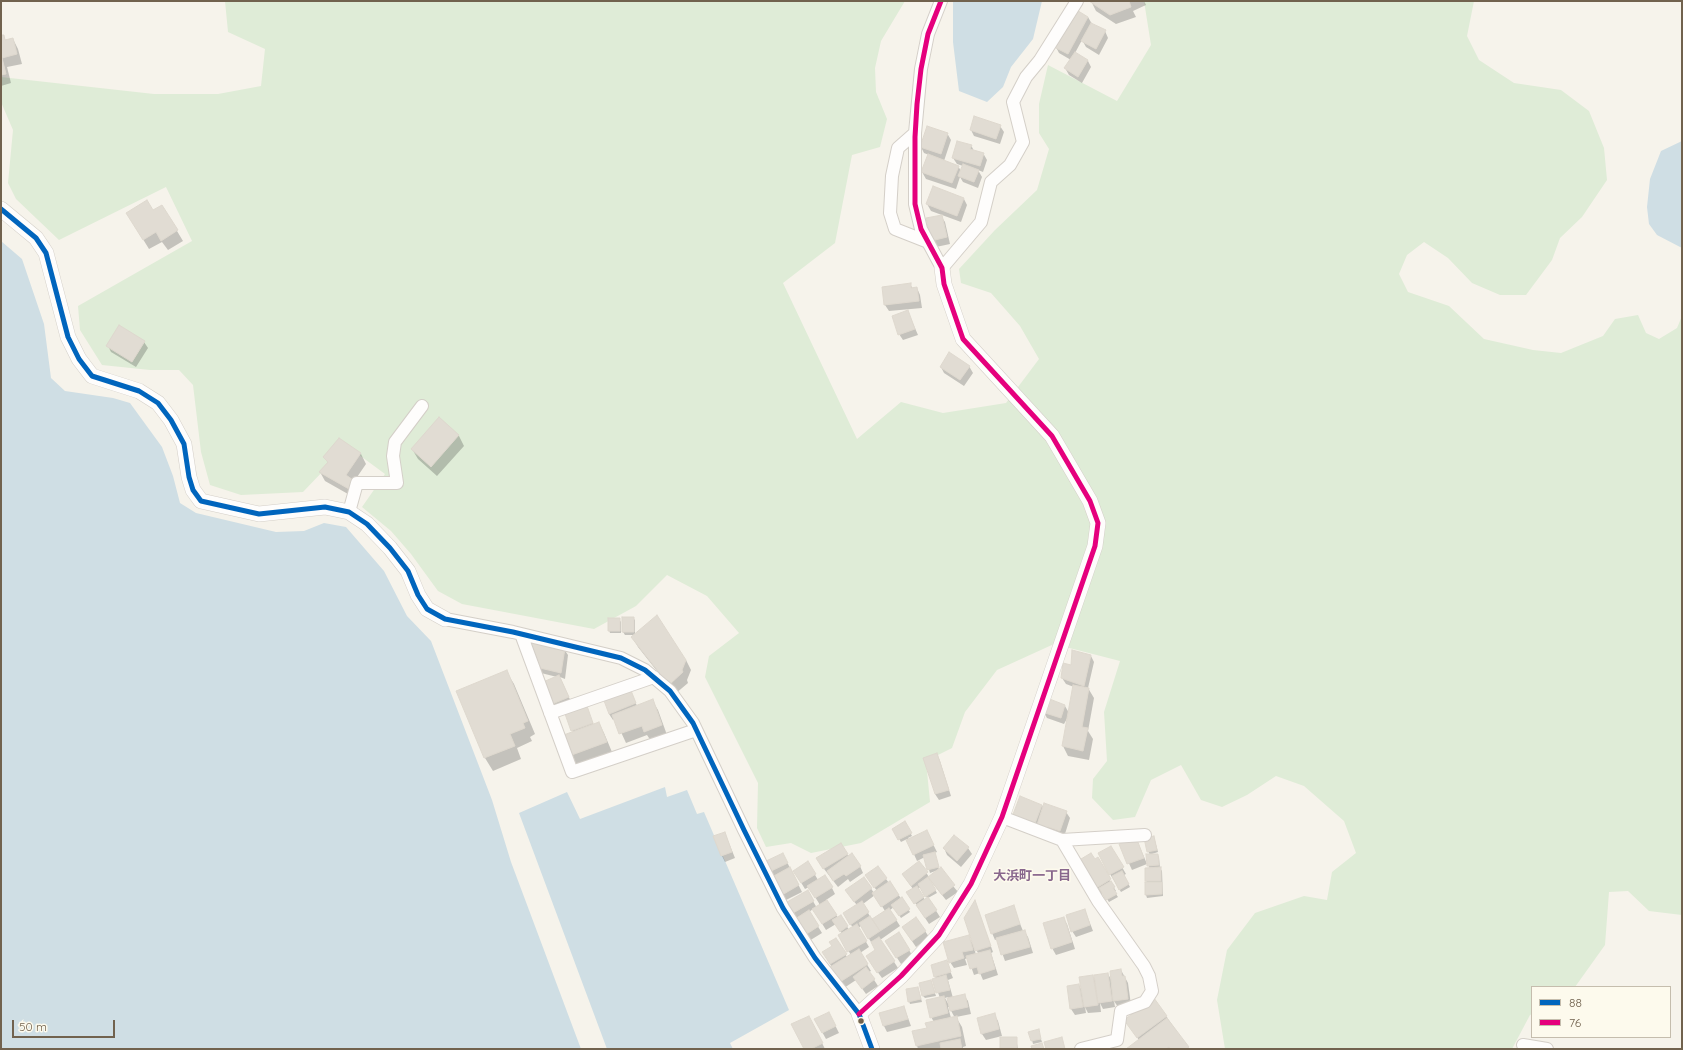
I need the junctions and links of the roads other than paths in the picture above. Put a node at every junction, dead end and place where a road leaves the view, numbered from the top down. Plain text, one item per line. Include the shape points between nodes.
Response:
1 (941, 1) edge
2 (1077, 1) edge
3 (916, 133) junction
4 (1, 209) edge
5 (928, 242) junction
6 (942, 268) junction
7 (422, 406) dead end
8 (349, 512) junction
9 (445, 619) joint
10 (521, 634) junction
11 (654, 677) junction
12 (550, 713) junction
13 (696, 730) junction
14 (1002, 817) junction
15 (1145, 835) dead end
16 (1062, 840) junction
17 (859, 1014) junction
18 (1523, 1045) dead end
19 (872, 1049) edge
20 (1081, 1049) edge
21 (1547, 1049) edge

1 - 3 street via 928,34 921,68
2 - 6 street via 1040,60 1026,77 1013,102 1023,142 1010,165 991,182 981,222
3 - 5 street via 915,204 921,229
3 - 5 street via 898,148 892,176 890,213 895,229
4 - 8 street via 36,238 46,253 68,337 79,359 92,376 139,391 158,403 171,420 184,444 189,477 193,490 201,501 259,514 325,507
5 - 6 street
6 - 14 street via 944,284 963,339 1052,436 1090,501 1098,523 1094,546
7 - 8 street via 394,442 397,483 357,483
8 - 9 street via 367,524 408,570 427,610
9 - 10 street
10 - 11 street via 621,658
10 - 12 street
11 - 12 street
11 - 13 street via 670,691
12 - 13 street via 572,772
13 - 17 street via 784,908 816,958
14 - 16 street
14 - 17 street via 971,884 939,935 901,976
15 - 16 street
16 - 20 street via 1098,901 1144,966 1152,991 1145,1002 1121,1011 1117,1040
17 - 19 street
18 - 21 street

